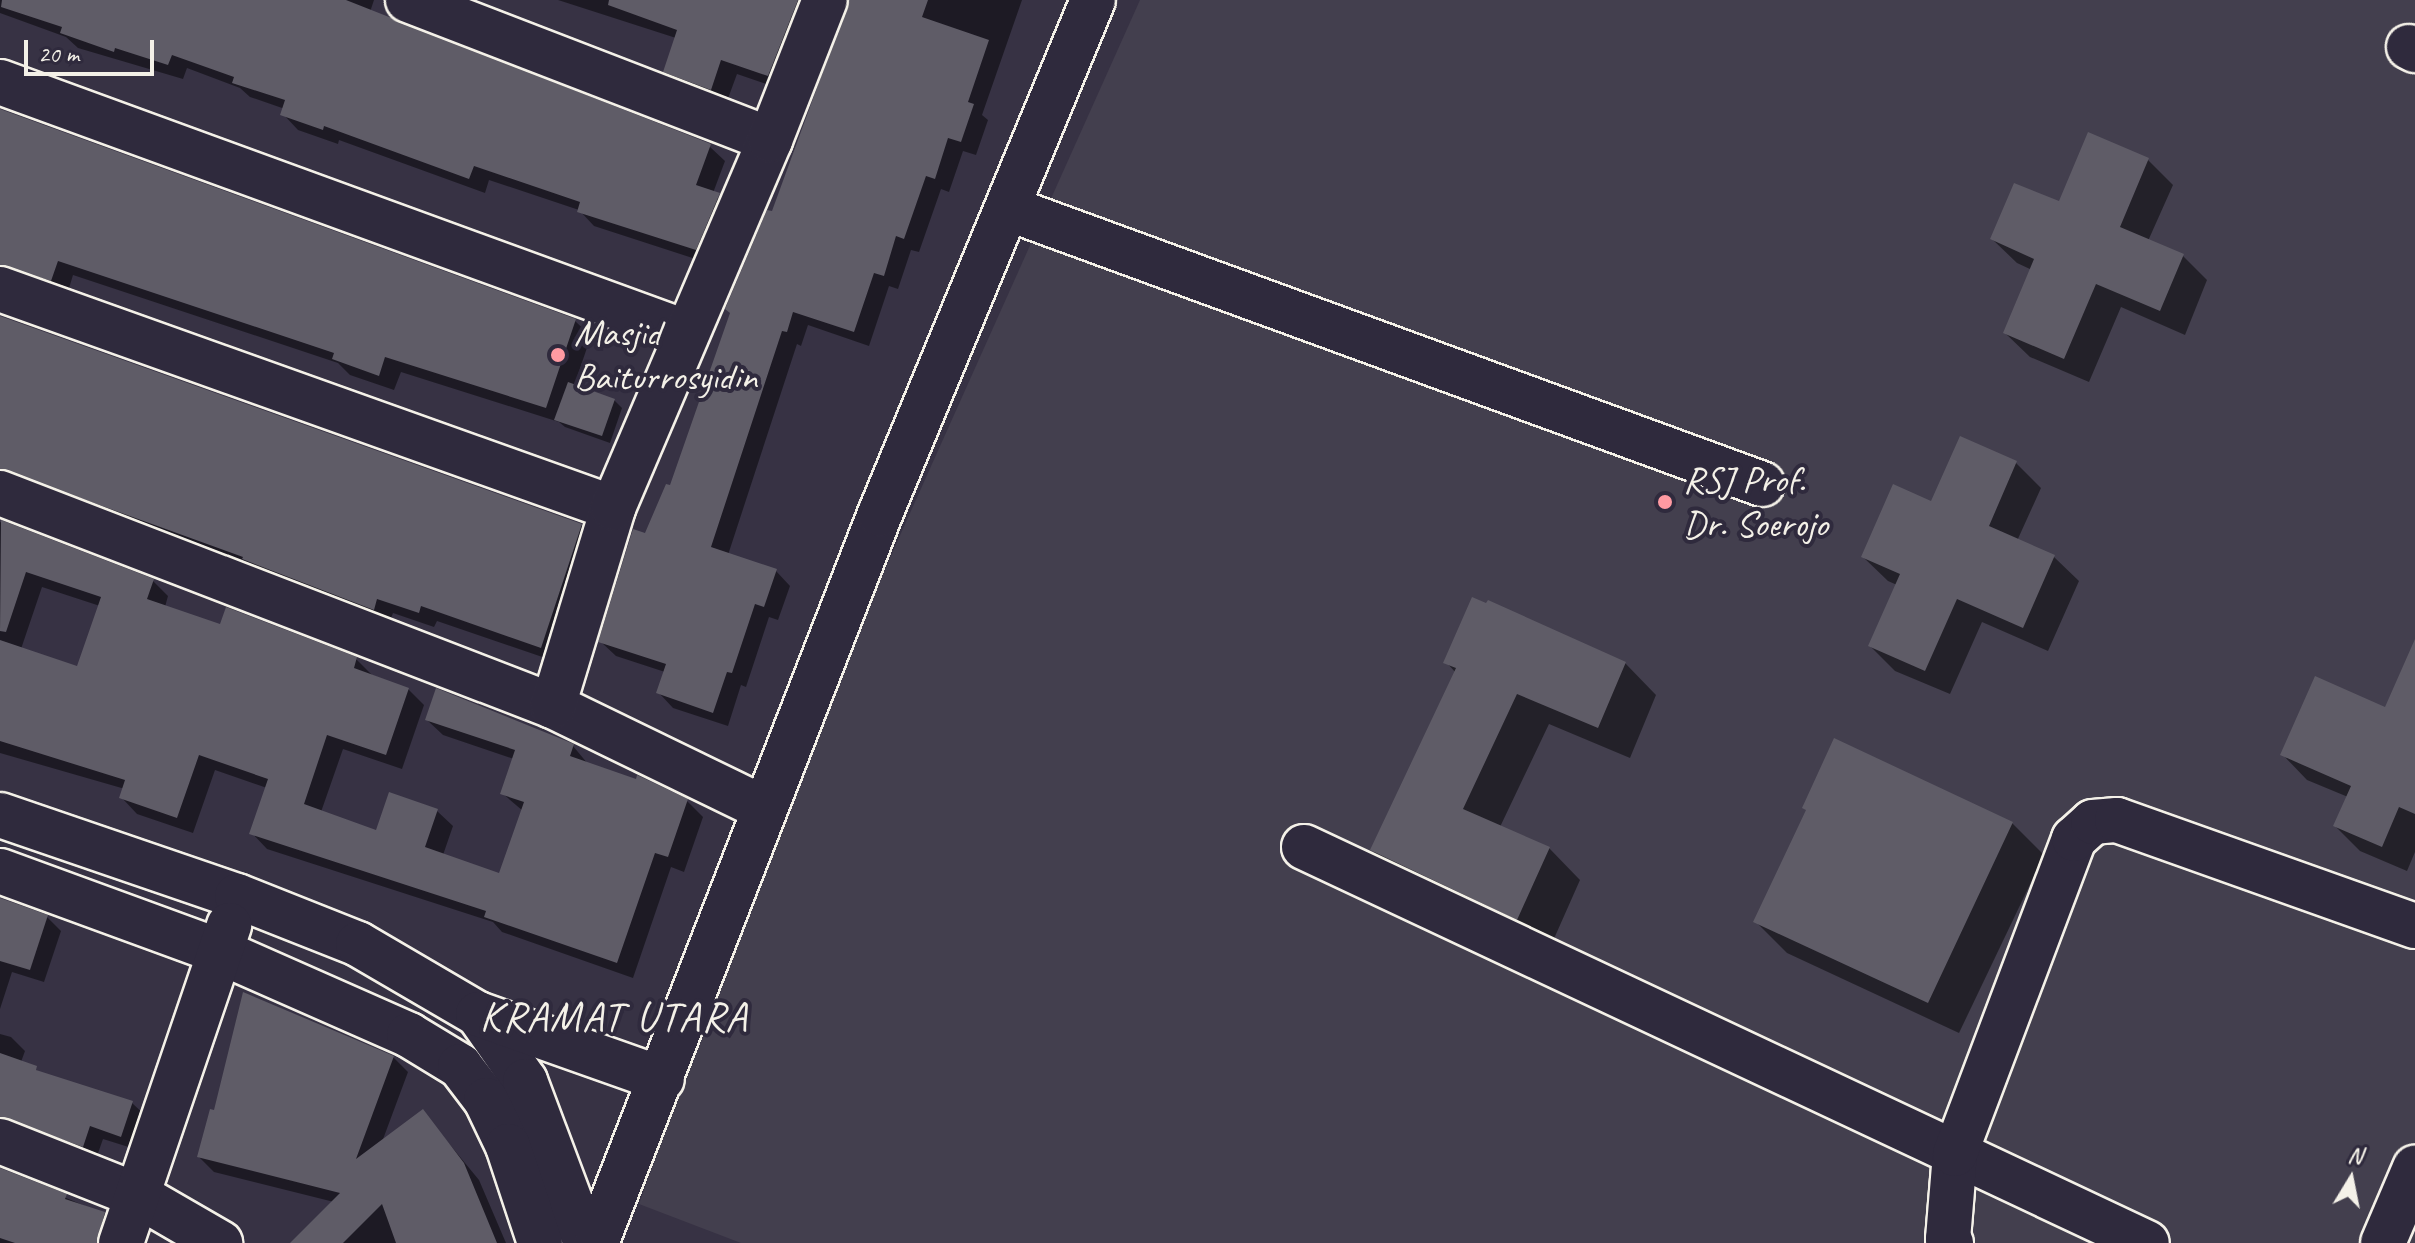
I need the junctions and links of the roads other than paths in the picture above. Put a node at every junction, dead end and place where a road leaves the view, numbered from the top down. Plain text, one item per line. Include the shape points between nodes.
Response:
1 (408, 0) edge
2 (825, 0) edge
3 (1093, 0) edge
4 (0, 82) edge
5 (770, 140) junction
6 (1007, 208) junction
7 (0, 289) edge
8 (685, 332) junction
9 (1762, 484) dead end
10 (0, 493) edge
11 (613, 508) junction
12 (553, 706) junction
13 (763, 808) junction
14 (0, 815) edge
15 (1304, 847) dead end
16 (0, 871) edge
17 (237, 896) junction
18 (2415, 926) edge
19 (221, 952) junction
20 (478, 1014) junction
21 (662, 1079) junction
22 (0, 1141) edge
23 (1955, 1154) junction
24 (2415, 1168) edge
25 (139, 1196) junction
26 (121, 1243) edge
27 (220, 1243) edge
28 (540, 1243) edge
29 (586, 1243) edge
30 (596, 1243) edge
31 (1951, 1243) edge
32 (2147, 1243) edge
33 (2383, 1243) edge

1 - 5 street
2 - 5 street
3 - 6 street
4 - 8 street
5 - 8 street
6 - 9 street
6 - 13 street
7 - 11 street
8 - 11 street
10 - 12 street
11 - 12 street
12 - 13 street
13 - 21 street
14 - 17 street
15 - 23 street
16 - 19 street
17 - 19 street
17 - 20 street via 358,944
18 - 23 street via 2117,820 2093,822 2074,839
19 - 25 street
19 - 28 street via 409,1035 460,1066 486,1100 508,1146
20 - 21 street
20 - 29 street via 525,1081
21 - 30 street
22 - 25 street
23 - 31 street
23 - 32 street
24 - 33 street
25 - 26 street
25 - 27 street

